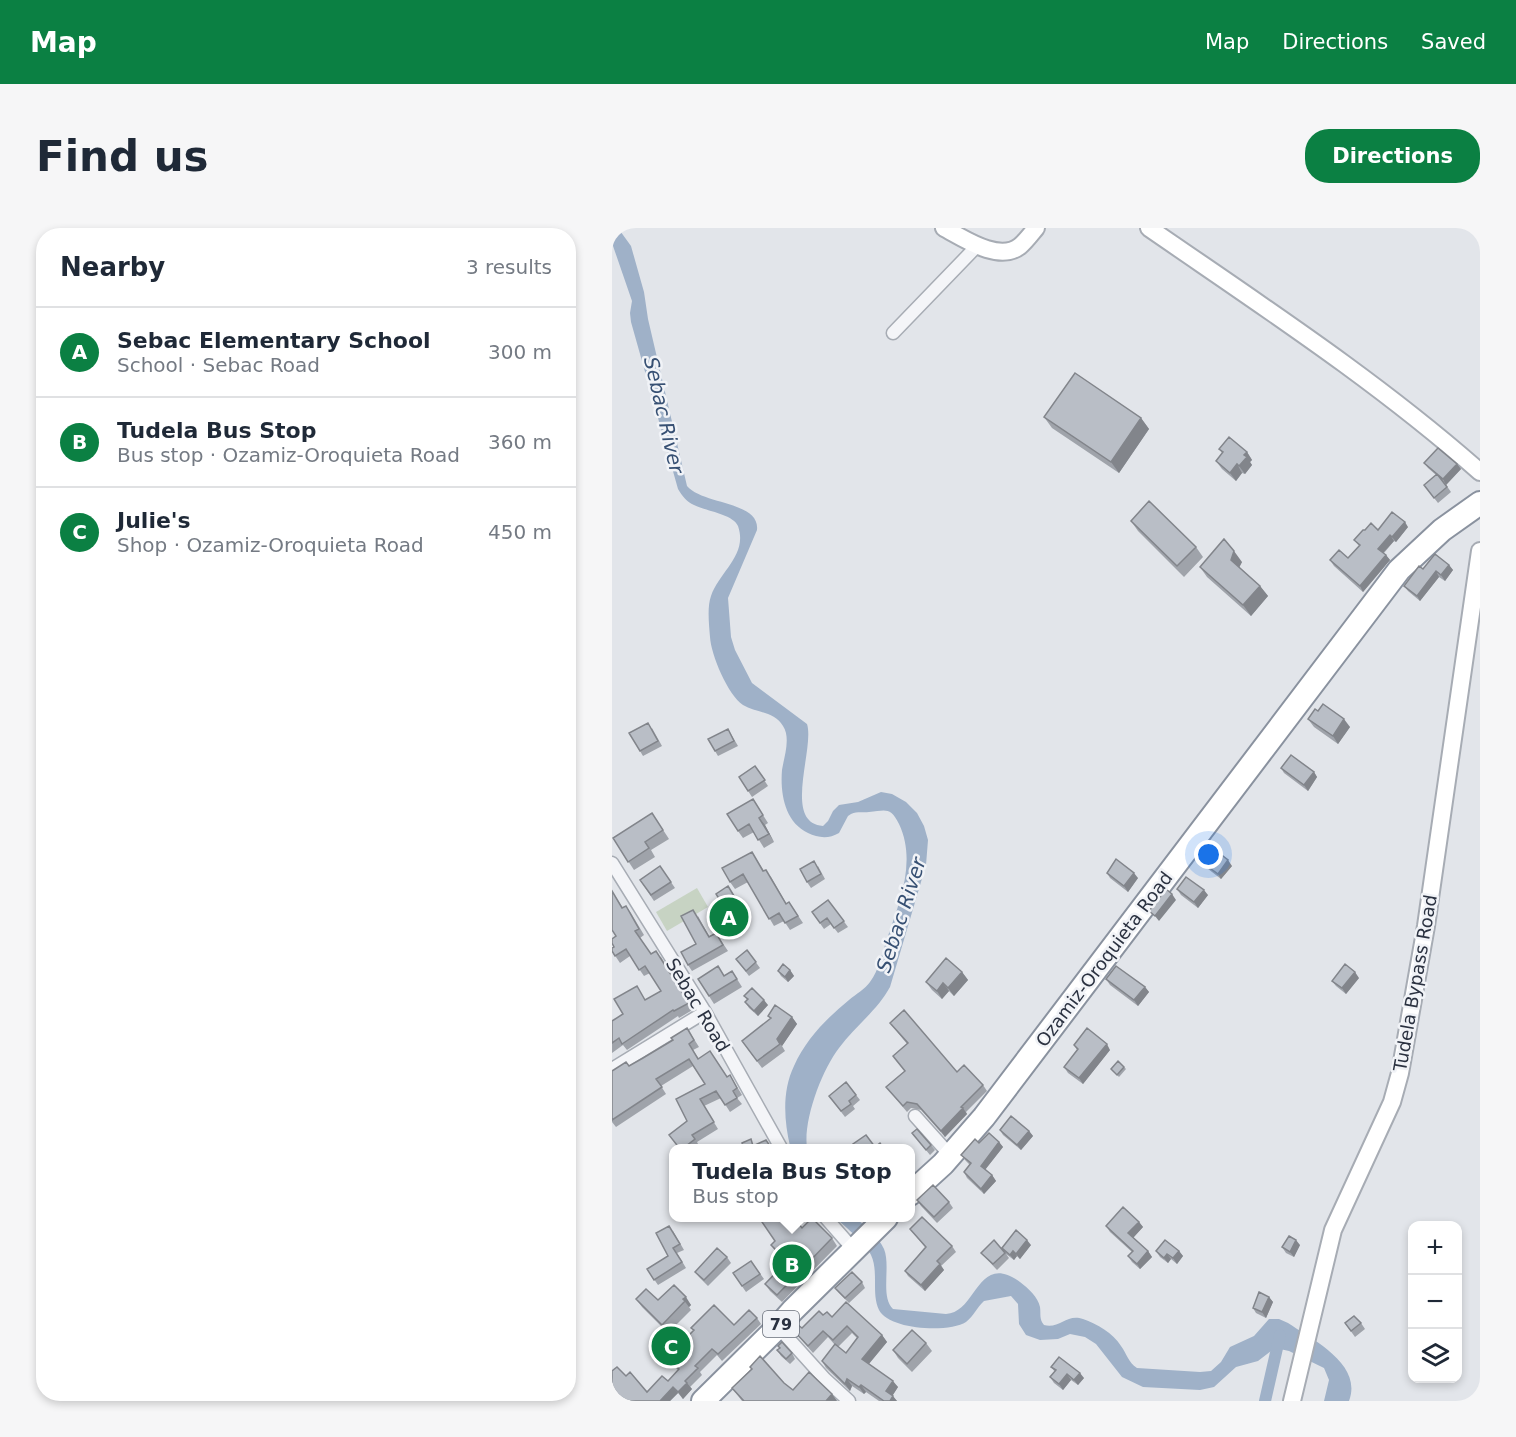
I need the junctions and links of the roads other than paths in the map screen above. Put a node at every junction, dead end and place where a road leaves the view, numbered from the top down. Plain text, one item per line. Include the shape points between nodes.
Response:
1 (944, 228) edge
2 (1036, 228) edge
3 (1149, 228) edge
4 (977, 246) junction
5 (893, 333) dead end
6 (1480, 472) edge
7 (1480, 503) edge
8 (1480, 551) edge
9 (612, 863) edge
10 (705, 1012) junction
11 (612, 1068) edge
12 (915, 1116) dead end
13 (778, 1144) edge
14 (950, 1155) junction
15 (915, 1189) edge
16 (835, 1222) edge
17 (868, 1236) edge
18 (778, 1327) junction
19 (703, 1401) edge
20 (849, 1401) edge
21 (1292, 1401) edge

1 - 4 main road
2 - 4 main road via 1019,248 1011,251
3 - 6 main road via 1335,356
4 - 5 street
7 - 14 highway, Ozamiz-Oroquieta Road via 1442,530 1400,570 984,1117
8 - 21 main road, Tudela Bypass Road via 1426,926 1400,1073 1392,1102 1333,1230
9 - 10 street, Sebac Road
10 - 11 street
10 - 13 street, Sebac Road
12 - 14 street
14 - 15 highway, Ozamiz-Oroquieta Road
16 - 17 street
17 - 18 highway, 79
18 - 19 highway, 79
18 - 20 street

